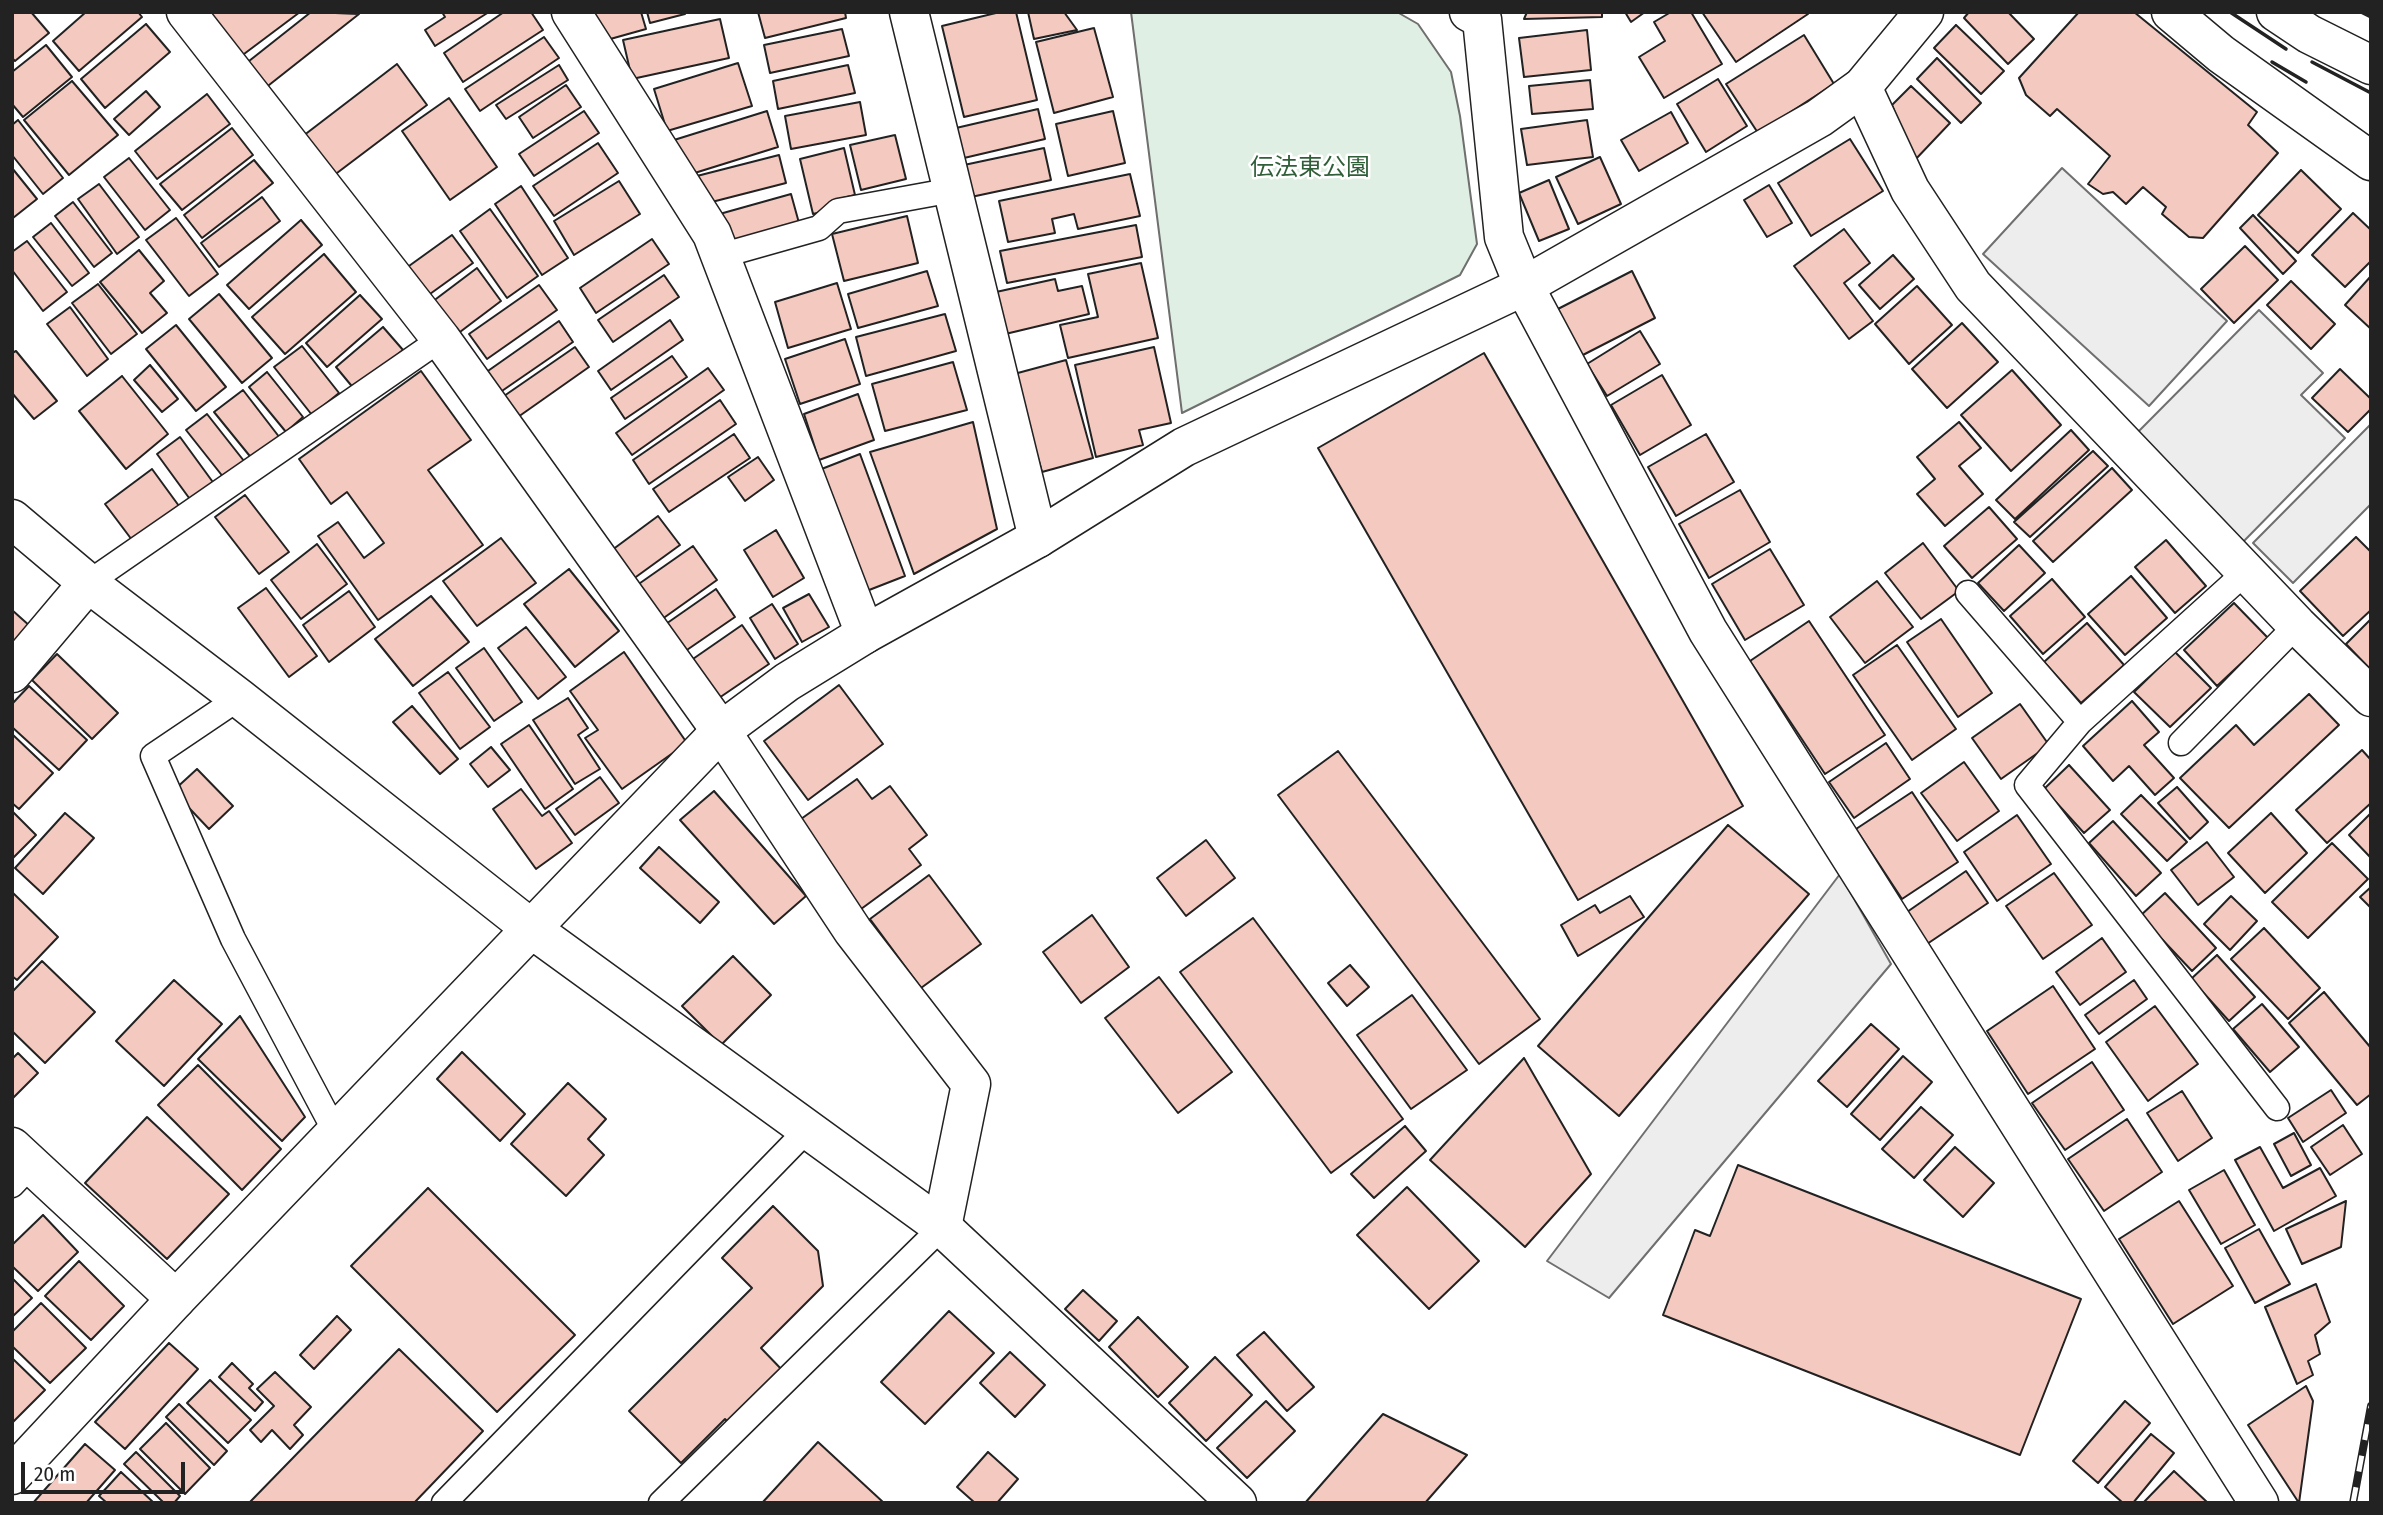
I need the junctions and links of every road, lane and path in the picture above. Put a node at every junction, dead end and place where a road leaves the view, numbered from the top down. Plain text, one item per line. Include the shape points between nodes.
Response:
1 (186, 12) edge
2 (571, 12) edge
3 (909, 12) edge
4 (1469, 12) edge
5 (1924, 12) edge
6 (2171, 12) edge
7 (2276, 12) edge
8 (2371, 65) edge
9 (1861, 87) junction
10 (2371, 161) edge
11 (953, 190) junction
12 (720, 256) junction
13 (1524, 286) junction
14 (441, 339) junction
15 (12, 519) edge
16 (1038, 538) junction
17 (2246, 571) junction
18 (88, 583) junction
19 (1968, 593) dead end
20 (2297, 625) junction
21 (865, 634) junction
22 (12, 673) edge
23 (2371, 697) edge
24 (239, 698) junction
25 (2080, 722) junction
26 (721, 731) junction
27 (2181, 743) dead end
28 (533, 930) junction
29 (2277, 1108) dead end
30 (807, 1130) junction
31 (336, 1133) junction
32 (18, 1166) edge
33 (942, 1227) junction
34 (176, 1299) junction
35 (12, 1475) edge
36 (444, 1503) edge
37 (661, 1503) edge
38 (1237, 1503) edge
39 (2259, 1503) edge

1 - 14 street
2 - 12 street via 712,234
3 - 11 street
4 - 13 street via 1482,19 1504,237
5 - 9 street
6 - 10 street via 2221,54
7 - 8 street
9 - 13 street via 1819,118
9 - 17 street via 1910,190 1973,286
11 - 12 lane via 838,211 819,228
11 - 16 street
12 - 21 street
13 - 16 street via 1184,447
13 - 39 street via 1708,631
14 - 18 lane
14 - 26 street
15 - 18 street
16 - 21 street
17 - 20 street
17 - 25 lane
18 - 22 street
18 - 24 street
19 - 25 lane
20 - 23 street
20 - 27 lane
21 - 26 street via 787,682
24 - 28 street
24 - 31 lane via 153,756 233,939
25 - 29 lane via 2027,785
26 - 28 street
26 - 33 street via 853,931 971,1084
28 - 30 street
28 - 31 street
30 - 33 street
30 - 36 lane
31 - 34 street
32 - 34 street
33 - 37 lane
33 - 38 street
34 - 35 street

